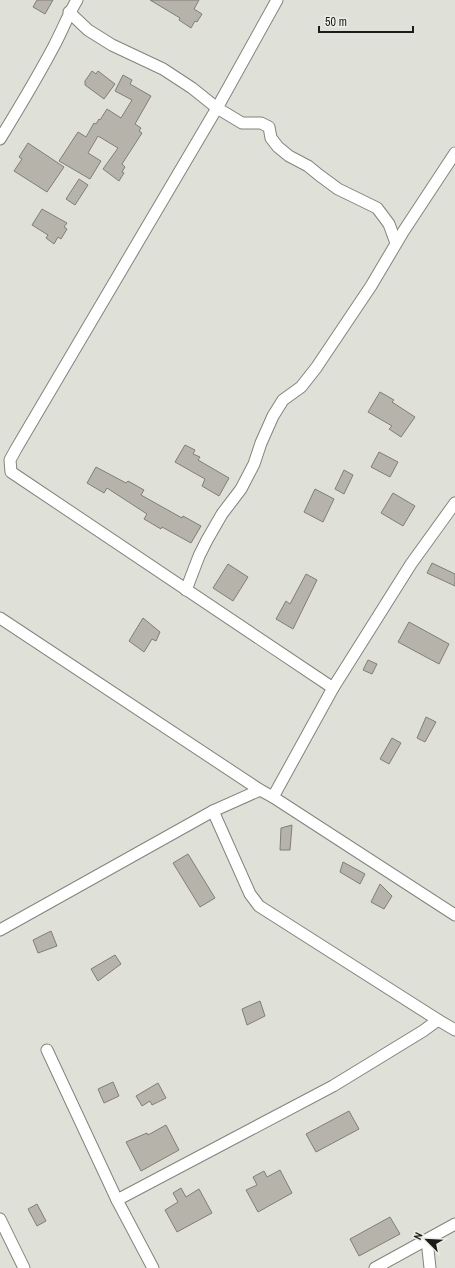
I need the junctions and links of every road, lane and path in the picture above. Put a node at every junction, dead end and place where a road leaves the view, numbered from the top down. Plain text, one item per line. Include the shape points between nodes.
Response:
1 (77, 0) edge
2 (277, 0) edge
3 (69, 12) junction
4 (217, 108) junction
5 (0, 139) edge
6 (455, 153) edge
7 (396, 243) junction
8 (455, 502) edge
9 (186, 590) junction
10 (0, 618) edge
11 (333, 688) junction
12 (260, 790) junction
13 (274, 797) junction
14 (213, 811) junction
15 (455, 915) edge
16 (0, 930) edge
17 (438, 1020) junction
18 (455, 1030) edge
19 (47, 1050) dead end
20 (117, 1200) junction
21 (0, 1219) edge
22 (455, 1224) edge
23 (427, 1240) junction
24 (24, 1268) edge
25 (152, 1268) edge
26 (375, 1268) edge
27 (430, 1268) edge

1 - 3 street
2 - 4 street
3 - 4 street via 88,30 112,45 163,69
3 - 5 street via 35,81
4 - 7 street via 242,124 261,123 269,127 271,138 289,156 308,166 343,192 377,208 389,224
4 - 9 street via 10,460 11,472
6 - 7 street
7 - 9 street via 371,286 316,368 301,388 283,400 273,416 254,464 199,556
8 - 11 street via 411,564
9 - 11 street
10 - 12 street
11 - 13 street
12 - 13 street
12 - 14 street
13 - 15 street
14 - 16 street
14 - 17 street via 250,894 259,906
17 - 18 street
17 - 20 street via 333,1086
19 - 20 street
20 - 25 street
21 - 24 street
22 - 23 street
23 - 26 street
23 - 27 street

